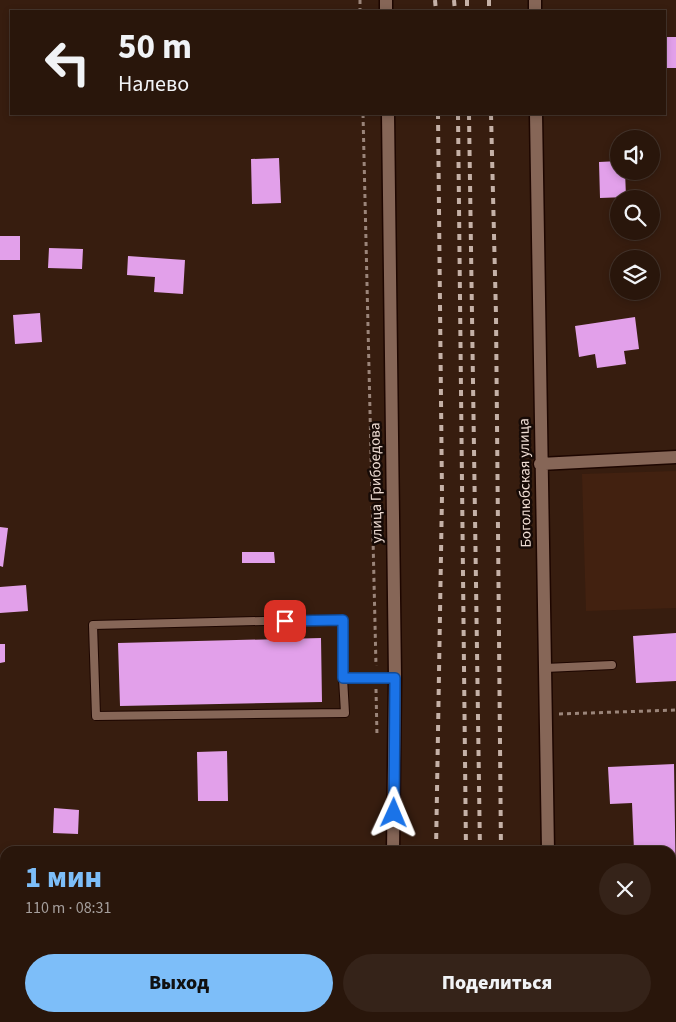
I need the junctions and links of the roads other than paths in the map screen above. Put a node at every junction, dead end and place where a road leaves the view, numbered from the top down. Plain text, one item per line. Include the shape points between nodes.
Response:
1 (388, 115) edge
2 (536, 115) edge
3 (676, 457) edge
4 (540, 464) junction
5 (612, 665) dead end
6 (545, 668) junction
7 (343, 678) junction
8 (395, 678) junction
9 (393, 846) edge
10 (548, 846) edge

1 - 8 street, улица Грибоедова
2 - 4 street, Боголюбская улица
3 - 4 street
4 - 6 street, Боголюбская улица
5 - 6 lane
6 - 10 street, Боголюбская улица
7 - 7 lane via 343,620 93,625 96,716 345,713
7 - 8 lane
8 - 9 street, улица Грибоедова

